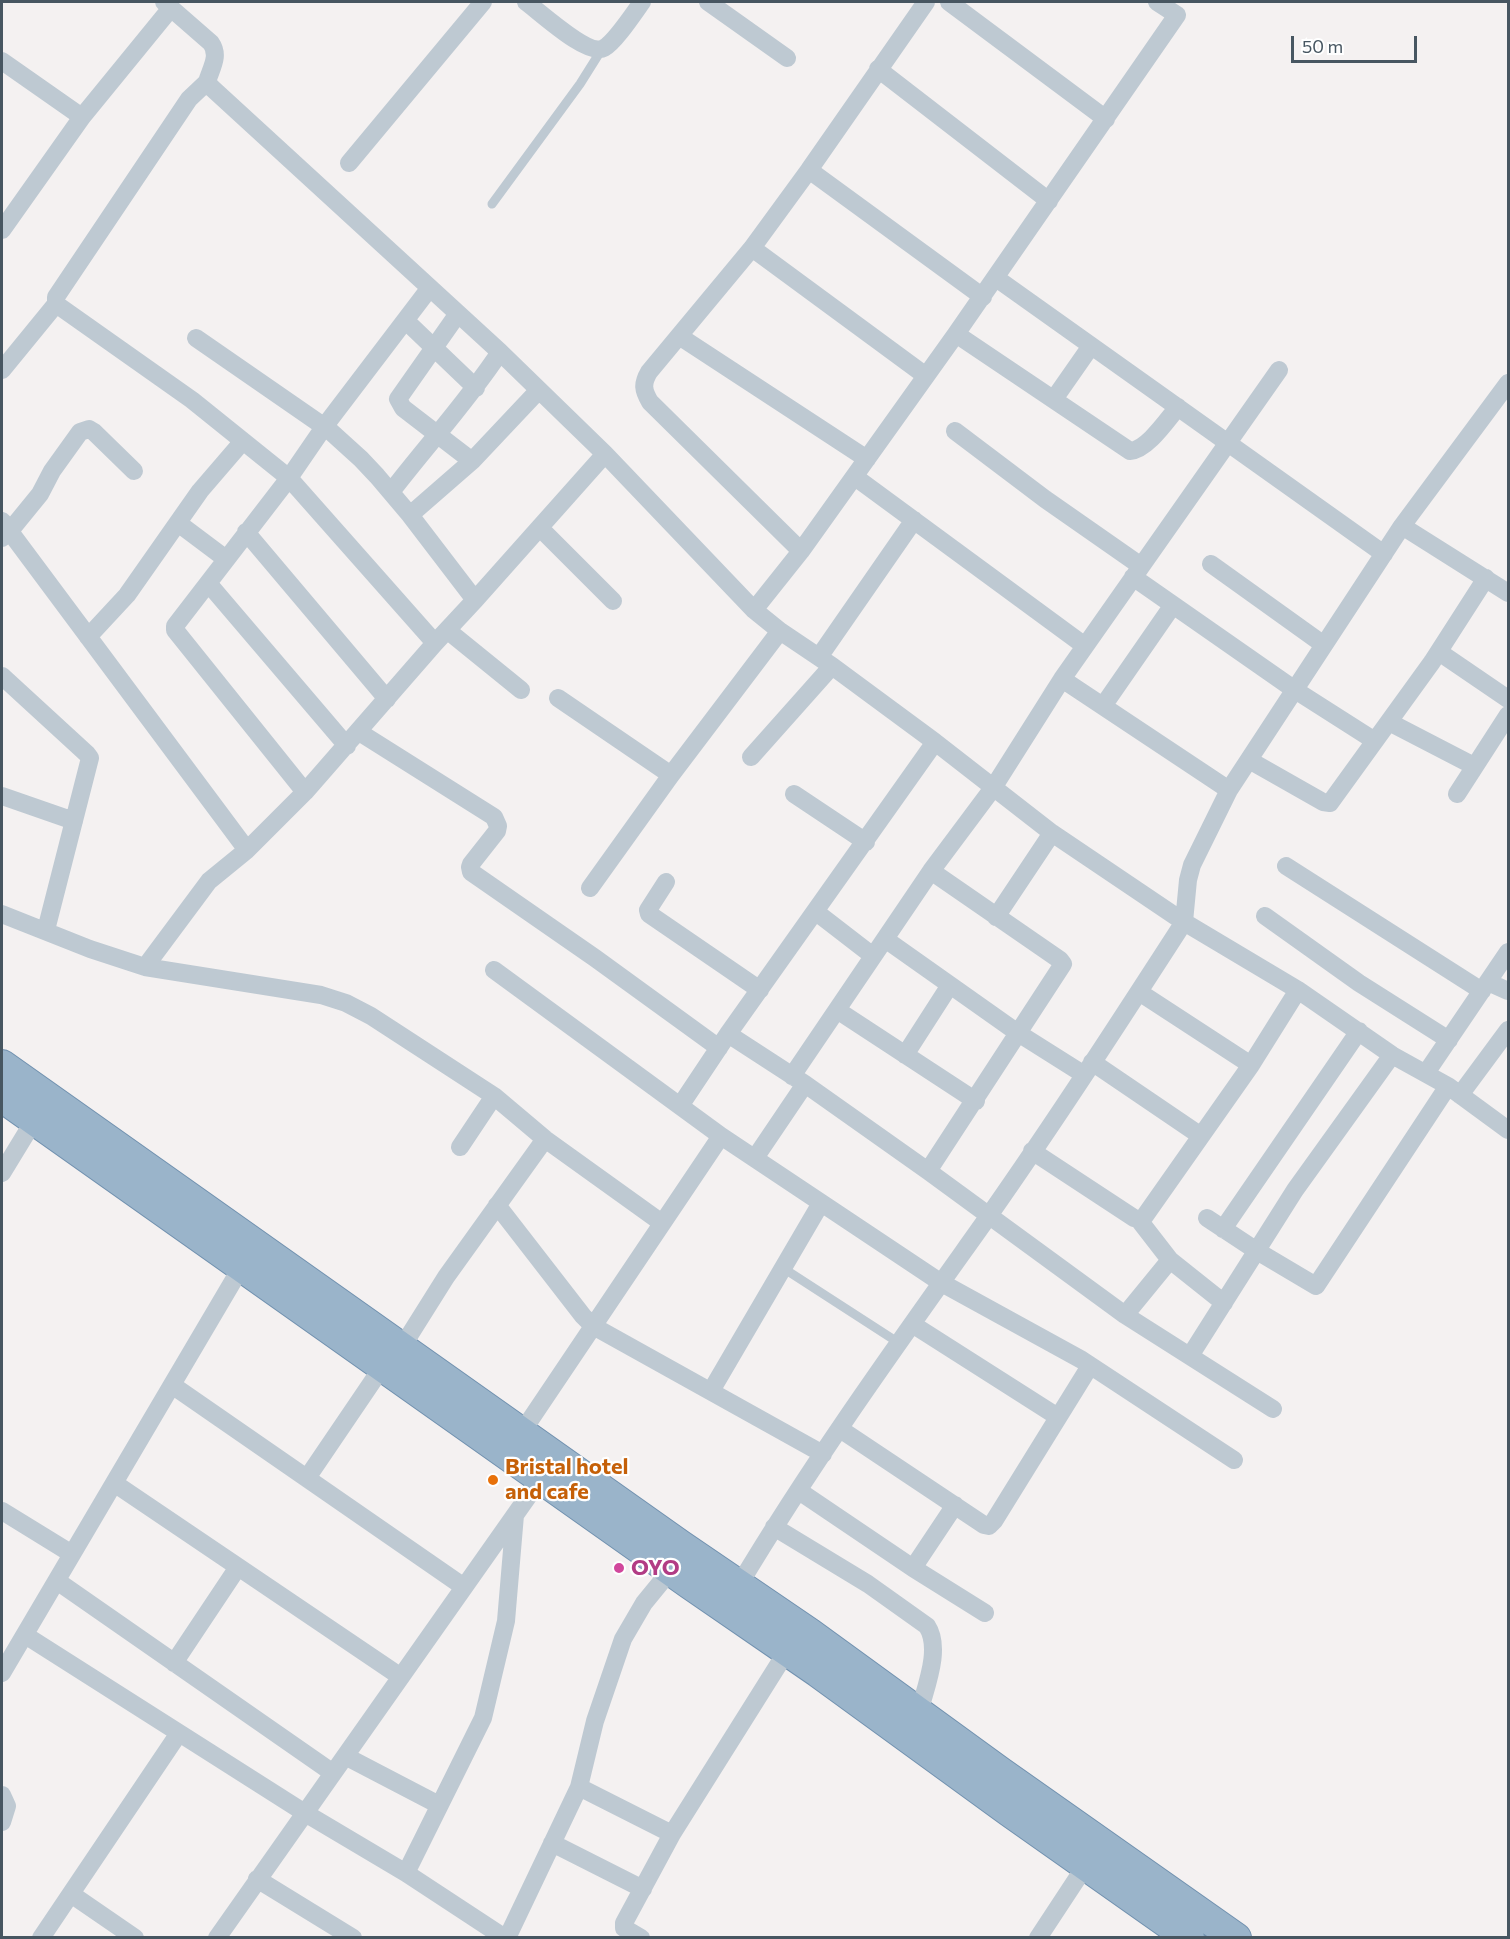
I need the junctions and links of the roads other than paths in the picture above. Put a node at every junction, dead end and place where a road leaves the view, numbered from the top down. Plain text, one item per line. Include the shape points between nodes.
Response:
1 (483, 2) edge
2 (526, 2) edge
3 (642, 2) edge
4 (708, 2) edge
5 (926, 2) edge
6 (949, 2) edge
7 (1157, 2) edge
8 (167, 5) edge
9 (1182, 8) edge
10 (602, 50) junction
11 (787, 58) dead end
12 (2, 61) edge
13 (878, 69) junction
14 (207, 82) junction
15 (82, 117) junction
16 (1106, 119) junction
17 (349, 163) dead end
18 (809, 170) junction
19 (1049, 201) junction
20 (492, 204) dead end
21 (9, 206) edge
22 (2, 230) edge
23 (752, 248) junction
24 (996, 278) junction
25 (429, 289) junction
26 (983, 297) junction
27 (56, 304) junction
28 (458, 315) junction
29 (406, 321) junction
30 (956, 334) junction
31 (679, 336) junction
32 (196, 338) dead end
33 (1091, 346) junction
34 (8, 347) edge
35 (435, 347) junction
36 (500, 352) junction
37 (2, 370) edge
38 (1279, 370) dead end
39 (926, 376) junction
40 (1508, 384) edge
41 (476, 388) junction
42 (538, 391) junction
43 (1054, 399) junction
44 (1178, 407) junction
45 (324, 427) junction
46 (955, 431) dead end
47 (437, 434) junction
48 (243, 441) junction
49 (1228, 442) junction
50 (605, 454) junction
51 (867, 459) junction
52 (472, 461) junction
53 (135, 471) dead end
54 (855, 477) junction
55 (289, 478) junction
56 (391, 492) junction
57 (410, 515) junction
58 (914, 520) junction
59 (178, 523) junction
60 (1402, 526) junction
61 (540, 528) junction
62 (4, 530) edge
63 (246, 532) junction
64 (801, 551) junction
65 (1384, 554) junction
66 (226, 559) junction
67 (1211, 564) dead end
68 (1137, 571) junction
69 (1486, 579) junction
70 (207, 584) junction
71 (1509, 593) edge
72 (476, 600) junction
73 (613, 601) dead end
74 (1173, 605) junction
75 (754, 610) junction
76 (780, 631) junction
77 (88, 637) junction
78 (441, 637) junction
79 (1324, 645) junction
80 (1085, 646) junction
81 (1439, 652) junction
82 (825, 661) junction
83 (2, 676) edge
84 (1062, 679) junction
85 (521, 690) dead end
86 (1295, 690) junction
87 (558, 698) dead end
88 (387, 699) junction
89 (1509, 699) edge
90 (1103, 706) junction
91 (1509, 715) edge
92 (1389, 722) junction
93 (359, 732) junction
94 (1375, 741) junction
95 (935, 742) junction
96 (346, 746) junction
97 (751, 757) dead end
98 (1249, 760) junction
99 (1474, 766) junction
100 (671, 775) junction
101 (993, 788) junction
102 (1229, 790) junction
103 (305, 792) junction
104 (794, 794) dead end
105 (1457, 794) dead end
106 (2, 796) edge
107 (74, 821) junction
108 (1052, 833) junction
109 (866, 843) junction
110 (247, 850) junction
111 (1286, 866) dead end
112 (931, 871) junction
113 (666, 882) dead end
114 (590, 888) dead end
115 (816, 912) junction
116 (2, 914) edge
117 (1265, 916) dead end
118 (996, 917) junction
119 (1184, 922) junction
120 (46, 930) junction
121 (885, 939) junction
122 (1509, 952) edge
123 (873, 956) junction
124 (145, 967) junction
125 (494, 970) dead end
126 (950, 985) junction
127 (1485, 987) junction
128 (759, 990) junction
129 (1298, 990) junction
130 (1509, 991) edge
131 (1139, 992) junction
132 (837, 1010) junction
133 (1509, 1030) edge
134 (1359, 1031) junction
135 (1018, 1033) junction
136 (1449, 1040) junction
137 (724, 1041) junction
138 (905, 1055) junction
139 (1392, 1055) junction
140 (2, 1065) edge
141 (1251, 1065) junction
142 (1088, 1068) junction
143 (1426, 1073) junction
144 (799, 1080) junction
145 (1454, 1091) junction
146 (494, 1096) junction
147 (2, 1097) edge
148 (975, 1101) junction
149 (680, 1106) junction
150 (42, 1109) junction
151 (1509, 1130) edge
152 (721, 1136) junction
153 (1201, 1136) junction
154 (545, 1139) junction
155 (460, 1147) dead end
156 (1032, 1150) junction
157 (755, 1158) junction
158 (928, 1171) junction
159 (2, 1173) edge
160 (822, 1203) junction
161 (497, 1205) junction
162 (989, 1215) junction
163 (1207, 1218) dead end
164 (1138, 1220) junction
165 (662, 1223) junction
166 (1223, 1229) junction
167 (1257, 1251) junction
168 (1170, 1260) junction
169 (242, 1266) junction
170 (783, 1268) junction
171 (940, 1282) junction
172 (1224, 1303) junction
173 (1125, 1315) junction
174 (912, 1324) junction
175 (593, 1326) junction
176 (899, 1343) junction
177 (392, 1356) junction
178 (1190, 1356) junction
179 (1090, 1366) junction
180 (172, 1385) junction
181 (711, 1391) junction
182 (1274, 1410) dead end
183 (1058, 1417) junction
184 (840, 1429) junction
185 (522, 1432) junction
186 (823, 1454) junction
187 (1234, 1460) dead end
188 (541, 1478) junction
189 (307, 1479) junction
190 (114, 1483) junction
191 (799, 1491) junction
192 (955, 1505) junction
193 (2, 1511) edge
194 (515, 1515) junction
195 (774, 1527) junction
196 (72, 1554) junction
197 (238, 1567) junction
198 (913, 1568) junction
199 (670, 1570) junction
200 (57, 1581) junction
201 (739, 1585) junction
202 (464, 1587) junction
203 (985, 1613) dead end
204 (25, 1635) junction
205 (788, 1651) junction
206 (4, 1661) edge
207 (174, 1663) junction
208 (400, 1677) junction
209 (919, 1713) junction
210 (179, 1733) junction
211 (345, 1756) junction
212 (333, 1773) junction
213 (579, 1787) junction
214 (2, 1795) edge
215 (440, 1805) junction
216 (305, 1813) junction
217 (2, 1822) edge
218 (672, 1834) junction
219 (552, 1843) junction
220 (1086, 1865) junction
221 (406, 1873) junction
222 (256, 1879) junction
223 (643, 1888) junction
224 (71, 1894) junction
225 (40, 1938) edge
226 (135, 1938) edge
227 (217, 1938) edge
228 (353, 1938) edge
229 (506, 1938) edge
230 (641, 1938) edge
231 (1038, 1938) edge
232 (1189, 1938) edge
233 (1236, 1938) edge

1 - 17 street
2 - 10 street via 580,43
3 - 10 street
4 - 11 street
5 - 13 street
6 - 16 street
7 - 9 street
8 - 14 street via 216,50
8 - 15 street
9 - 16 street
10 - 20 lane
12 - 15 street
13 - 18 street
13 - 19 street
14 - 25 street
14 - 27 street via 182,109 56,297
15 - 21 street
16 - 19 street
18 - 23 street
18 - 26 street
19 - 24 street
21 - 22 street
23 - 31 street
23 - 39 street
24 - 26 street
24 - 33 street
25 - 28 street
25 - 29 street
26 - 30 street
27 - 34 street
27 - 48 street
28 - 35 street
28 - 36 street
29 - 35 street
29 - 45 street
30 - 39 street
30 - 43 street
31 - 51 street
31 - 64 street via 644,382 650,402
32 - 45 street
33 - 43 street
33 - 44 street
34 - 37 street
35 - 41 street
35 - 47 street via 398,399 402,408
36 - 41 street
36 - 42 street
38 - 49 street
39 - 51 street
40 - 60 street
41 - 47 street
42 - 50 street
42 - 52 street
43 - 44 street via 1134,451
44 - 49 street
45 - 55 street
45 - 56 street
46 - 68 street
47 - 52 street
47 - 56 street
48 - 55 street
48 - 59 street
49 - 65 street
49 - 68 street
50 - 61 street
50 - 75 street
51 - 54 street
52 - 57 street
53 - 62 street via 94,432 84,430 52,471 40,494
54 - 58 street
54 - 64 street
55 - 63 street
55 - 78 street
56 - 57 street
57 - 72 street
58 - 80 street
58 - 82 street
59 - 66 street
59 - 77 street via 127,595
60 - 65 street
60 - 69 street
61 - 72 street
61 - 73 street
62 - 77 street
63 - 66 street
63 - 88 street
64 - 75 street
65 - 79 street
66 - 70 street
67 - 79 street
68 - 74 street
68 - 80 street
69 - 71 street
69 - 81 street
70 - 96 street
70 - 103 street via 175,628
72 - 78 street
74 - 86 street
74 - 90 street
75 - 76 street
76 - 82 street
76 - 100 street
77 - 110 street
78 - 85 street
78 - 88 street
79 - 86 street
80 - 84 street
81 - 89 street
81 - 92 street
82 - 95 street
82 - 97 street
83 - 107 street via 90,758
84 - 90 street
84 - 101 street
86 - 94 street
86 - 98 street
87 - 100 street
88 - 93 street
90 - 102 street
91 - 99 street
92 - 94 street
92 - 99 street
93 - 96 street
93 - 137 street via 494,817 497,831 471,864 471,872
94 - 98 street via 1330,803
95 - 101 street
95 - 109 street
96 - 103 street
98 - 102 street
99 - 105 street
100 - 114 street
101 - 108 street
101 - 112 street
102 - 119 street via 1192,865
103 - 110 street
104 - 109 street
106 - 107 street
107 - 120 street
108 - 118 street
108 - 119 street
109 - 115 street
110 - 124 street via 209,881
111 - 127 street
112 - 118 street
112 - 121 street
113 - 128 street via 649,914
115 - 123 street
115 - 128 street
116 - 120 street
117 - 136 street via 1359,983
118 - 135 street via 1063,962
119 - 129 street
119 - 131 street
120 - 124 street
121 - 123 street
121 - 126 street
122 - 127 street
123 - 132 street
124 - 146 street via 321,995 346,1003
125 - 149 street
126 - 135 street
126 - 138 street
127 - 130 street
127 - 136 street
128 - 137 street
129 - 134 street
129 - 141 street
131 - 141 street
131 - 142 street
132 - 138 street
132 - 144 street
133 - 145 street
134 - 139 street
134 - 166 street
135 - 142 street
135 - 148 street
136 - 143 street
137 - 144 street
137 - 149 street
138 - 148 street
139 - 143 street
139 - 167 street via 1295,1190
140 - 150 highway
141 - 153 street
142 - 153 street
142 - 156 street
143 - 145 street
144 - 157 street
144 - 158 street
145 - 151 street
145 - 167 street via 1316,1286
146 - 154 street
146 - 155 street
147 - 150 highway
148 - 158 street
149 - 152 street
150 - 159 street
150 - 169 highway
150 - 177 highway
152 - 157 street
152 - 165 street
153 - 164 street
154 - 161 street
154 - 165 street
156 - 162 street
156 - 164 street
157 - 160 street
158 - 162 street
160 - 170 street
160 - 171 street
161 - 175 street
161 - 177 street
162 - 171 street
162 - 173 street
163 - 166 street
164 - 168 street
165 - 175 street
166 - 167 street
167 - 172 street
168 - 172 street
168 - 173 street
169 - 177 highway
169 - 180 street
170 - 176 lane
170 - 181 street
171 - 174 street
171 - 179 street
172 - 178 street
173 - 178 street
174 - 176 street
174 - 183 street
175 - 181 street
175 - 185 street
176 - 184 street
177 - 185 highway
177 - 188 highway
177 - 189 street
178 - 182 street
179 - 183 street
179 - 187 street
180 - 189 street
180 - 190 street
181 - 186 street
183 - 192 street via 989,1526
184 - 186 street
184 - 192 street
185 - 201 highway
186 - 191 street
188 - 194 street
188 - 199 highway
189 - 202 street
190 - 196 street
190 - 197 street
191 - 195 street
191 - 198 street
192 - 198 street
193 - 196 street
194 - 202 street
194 - 215 street via 506,1621 488,1702
195 - 201 street
195 - 209 street via 859,1578 927,1626 932,1633 933,1655
196 - 200 street
197 - 207 street
197 - 208 street
198 - 203 street
199 - 205 highway
199 - 213 street via 623,1639
200 - 204 street
200 - 207 street
201 - 209 highway
202 - 208 street
204 - 206 street
204 - 210 street
205 - 218 street
205 - 220 highway
207 - 212 street
208 - 211 street
209 - 233 highway
210 - 216 street
210 - 224 street
211 - 212 street
211 - 215 street
212 - 216 street
213 - 218 street
213 - 219 street
214 - 217 street via 7,1806
215 - 221 street
216 - 221 street
216 - 222 street
218 - 223 street
219 - 223 street
219 - 229 street
220 - 231 street
220 - 232 highway
221 - 229 street
222 - 227 street
222 - 228 street
223 - 230 street via 623,1925
224 - 225 street
224 - 226 street

